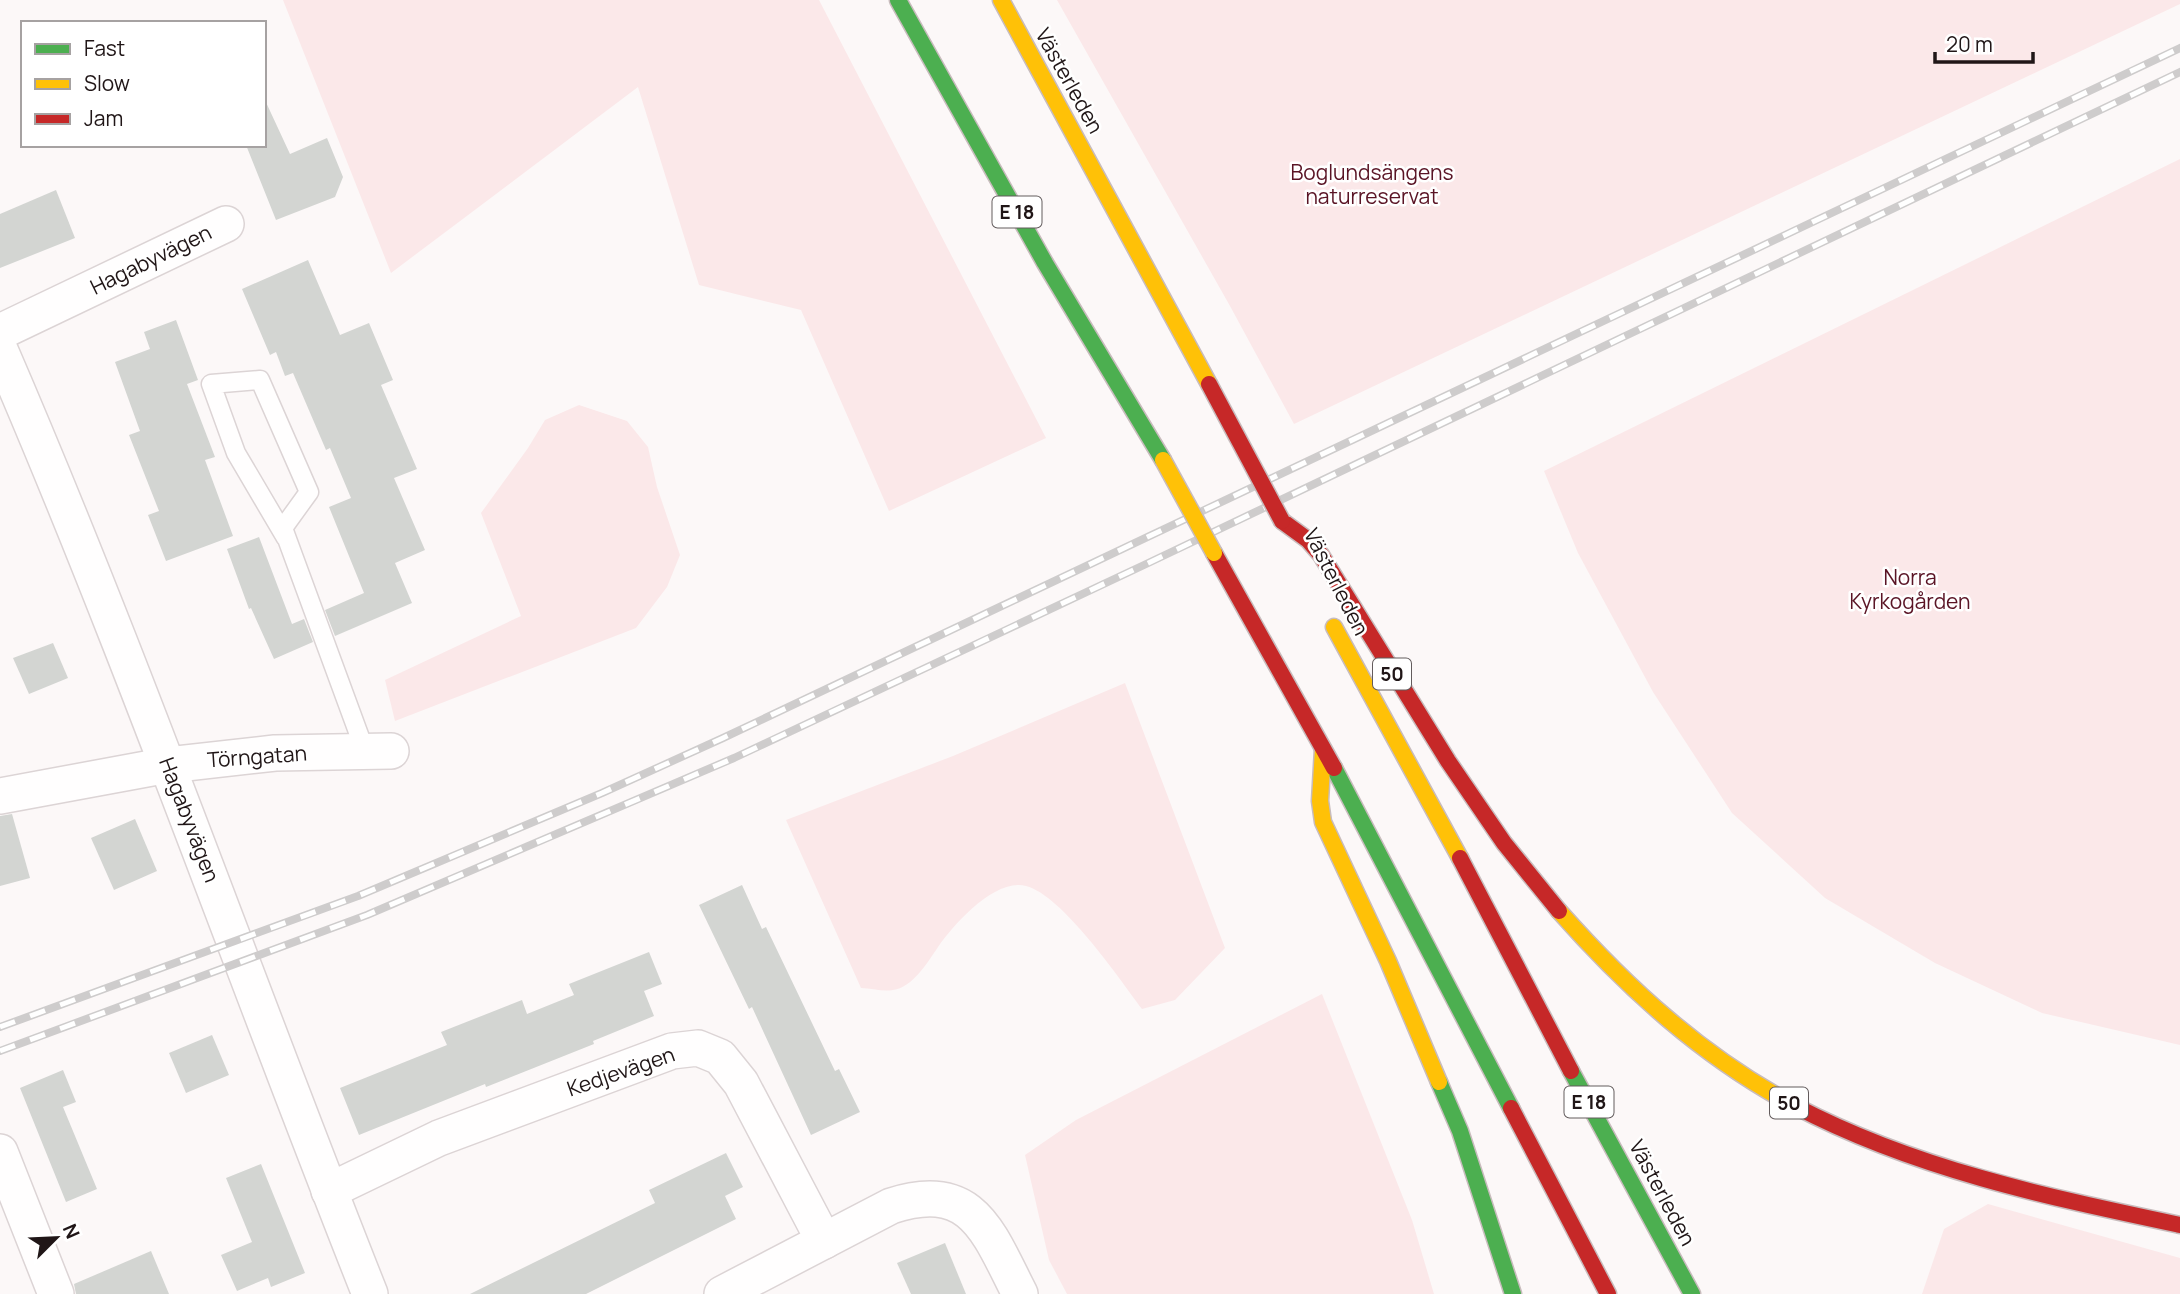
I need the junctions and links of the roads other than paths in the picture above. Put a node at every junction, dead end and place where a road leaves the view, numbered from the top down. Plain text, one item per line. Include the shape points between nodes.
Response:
1 (898, 0) edge
2 (1001, 0) edge
3 (226, 223) dead end
4 (0, 332) edge
5 (0, 350) edge
6 (1282, 521) junction
7 (286, 538) junction
8 (1298, 554) dead end
9 (1325, 610) dead end
10 (1323, 748) junction
11 (378, 751) joint
12 (168, 765) junction
13 (0, 796) edge
14 (0, 1152) edge
15 (329, 1191) junction
16 (2180, 1225) edge
17 (824, 1241) junction
18 (56, 1294) edge
19 (370, 1294) edge
20 (722, 1294) edge
21 (1020, 1294) edge
22 (1513, 1294) edge
23 (1608, 1294) edge
24 (1692, 1294) edge

1 - 10 highway, E 18, bridge
2 - 6 highway, Västerleden, bridge
3 - 4 street, Hagabyvägen
5 - 12 street, Hagabyvägen
6 - 8 highway, Västerleden
6 - 16 highway, 50 via 1314,546 1429,734 1533,883 1587,945 1681,1033 1785,1101 1852,1134 1947,1168
7 - 7 lane via 283,528 309,492 260,380 211,384 236,453
7 - 11 lane
9 - 24 highway, Västerleden / E 18
10 - 22 highway via 1321,815 1460,1131
10 - 23 highway, E 18
11 - 12 street, Törngatan via 275,753
12 - 13 street, Törngatan
12 - 15 street, Hagabyvägen
14 - 18 street
15 - 17 street, Kedjevägen via 439,1138 672,1051 698,1048 720,1056 741,1083
15 - 19 street, Hagabyvägen
17 - 20 street
17 - 21 street via 891,1206 936,1198 961,1205 983,1225

